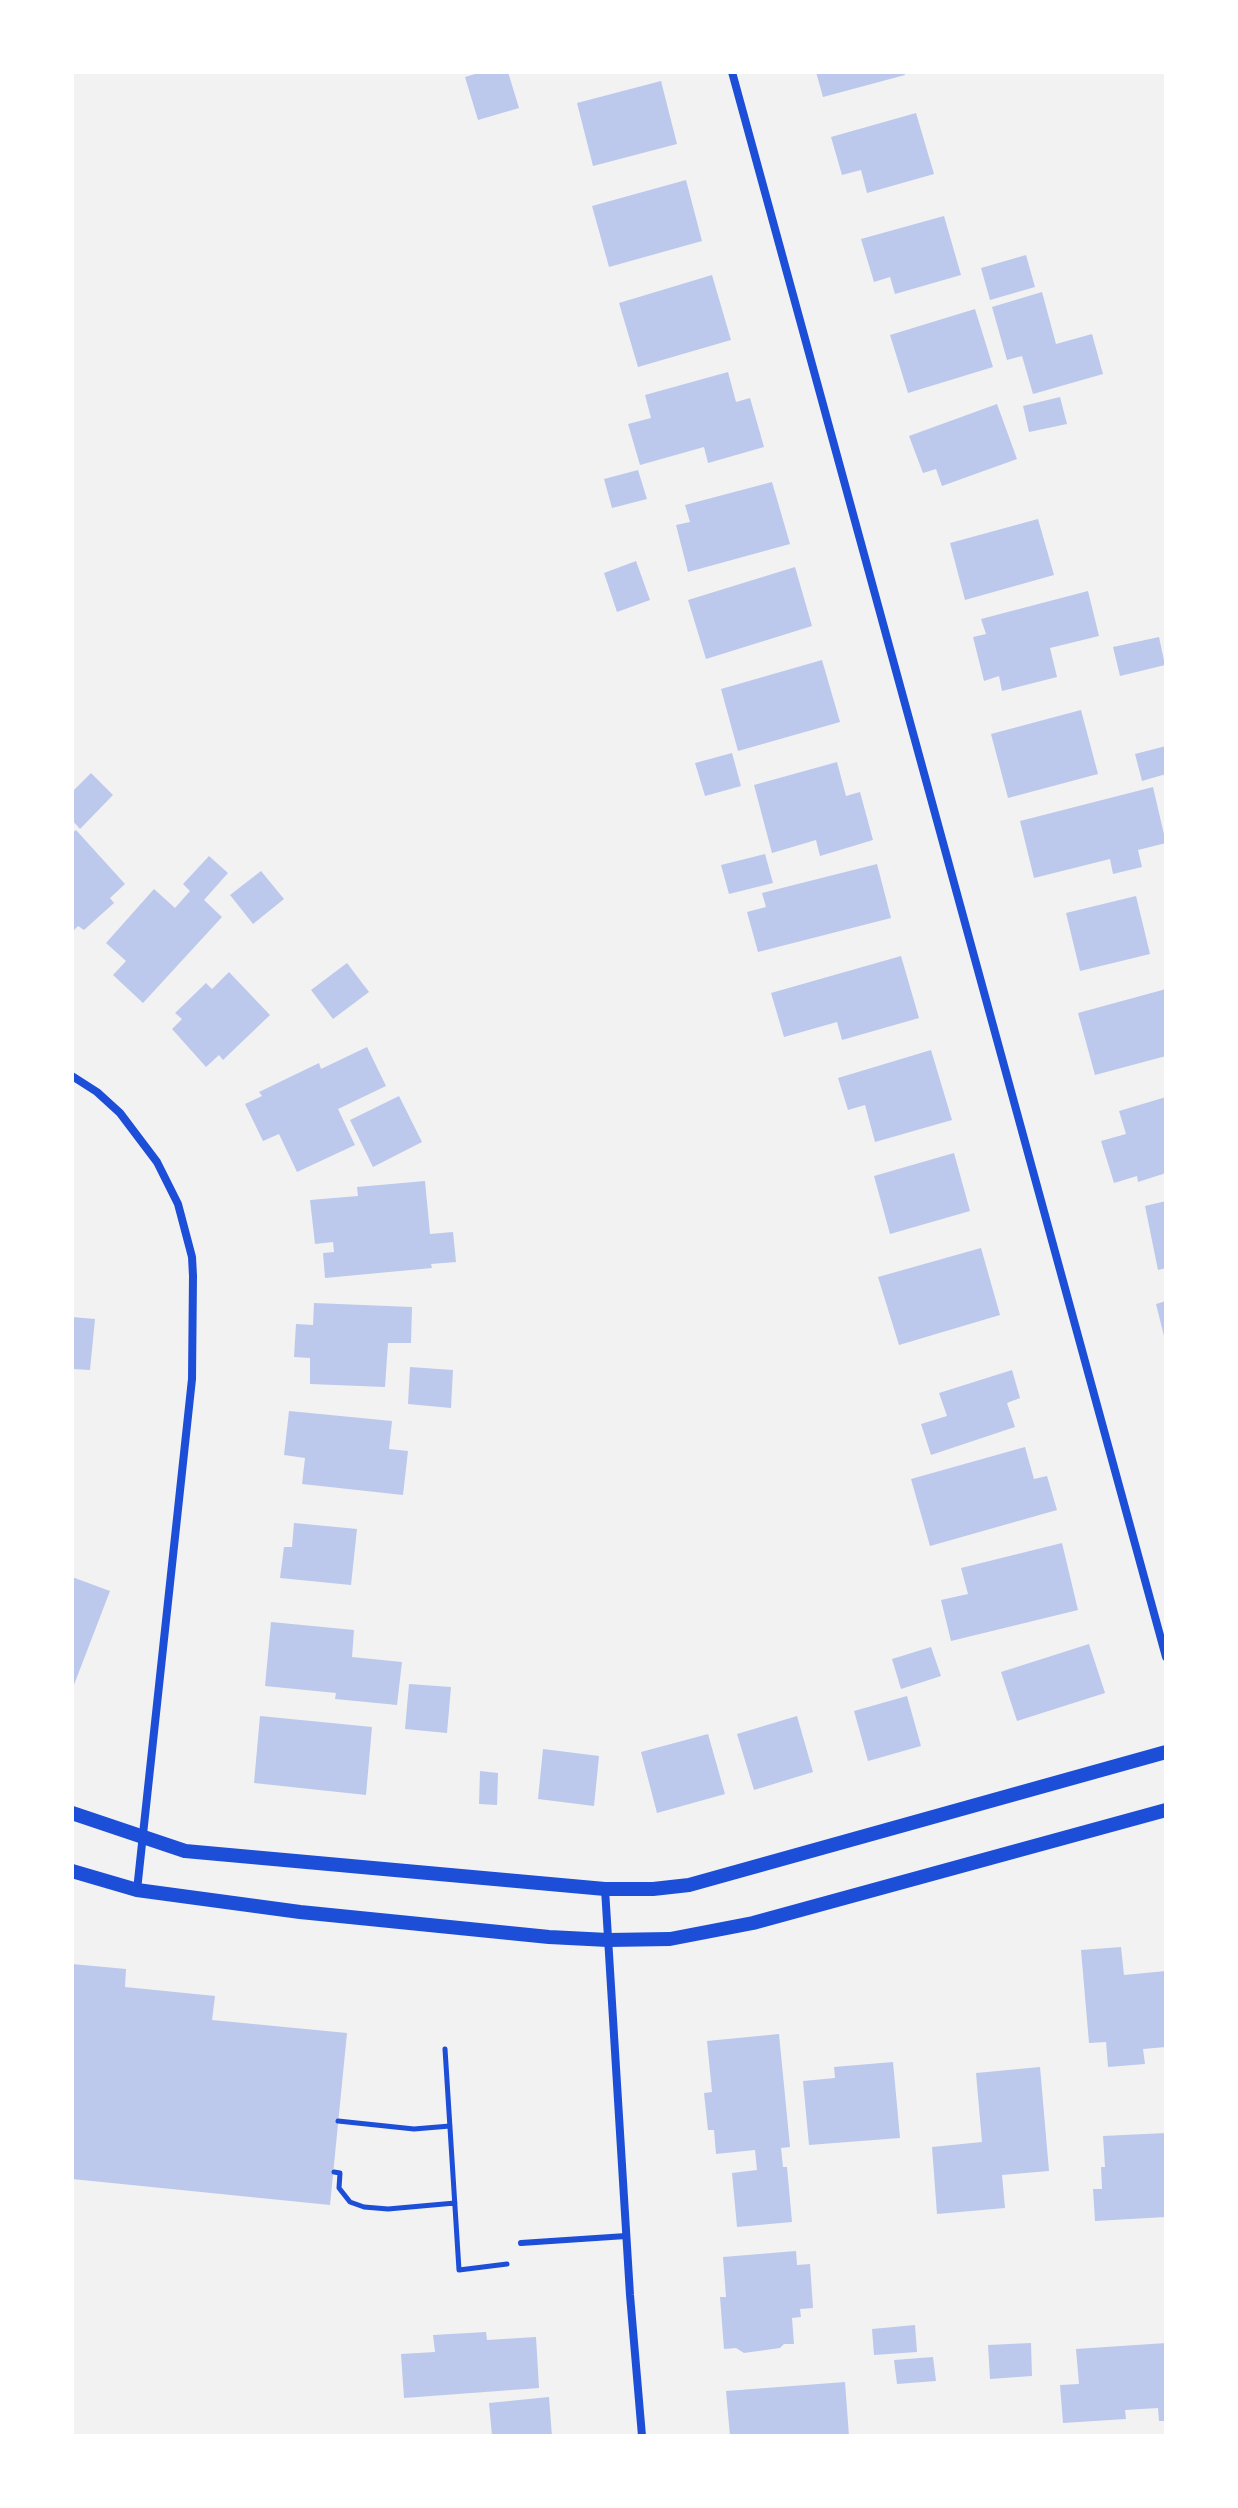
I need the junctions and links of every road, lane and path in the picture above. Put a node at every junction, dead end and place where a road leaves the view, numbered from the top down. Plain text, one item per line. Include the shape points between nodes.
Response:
1 (732, 72) edge
2 (72, 1076) edge
3 (1166, 1657) edge
4 (1166, 1752) edge
5 (1166, 1810) edge
6 (72, 1813) edge
7 (143, 1839) junction
8 (72, 1871) edge
9 (605, 1889) junction
10 (137, 1890) junction
11 (608, 1940) junction
12 (445, 2049) dead end
13 (338, 2121) dead end
14 (450, 2126) junction
15 (334, 2172) dead end
16 (455, 2203) junction
17 (626, 2236) junction
18 (521, 2243) joint
19 (642, 2436) edge

1 - 3 street
2 - 7 street via 120,1113 157,1162 178,1204 192,1257 192,1379
4 - 9 street via 689,1885
5 - 11 street via 753,1923 670,1939
6 - 7 street
7 - 9 street via 185,1851
7 - 10 street
8 - 10 street
9 - 11 street
10 - 11 street via 300,1912
11 - 17 street
12 - 14 path
13 - 14 path via 414,2129
14 - 16 path
15 - 16 path via 340,2173 339,2188 350,2202 364,2207
16 - 18 path via 459,2270 506,2265
17 - 18 lane
17 - 19 street

